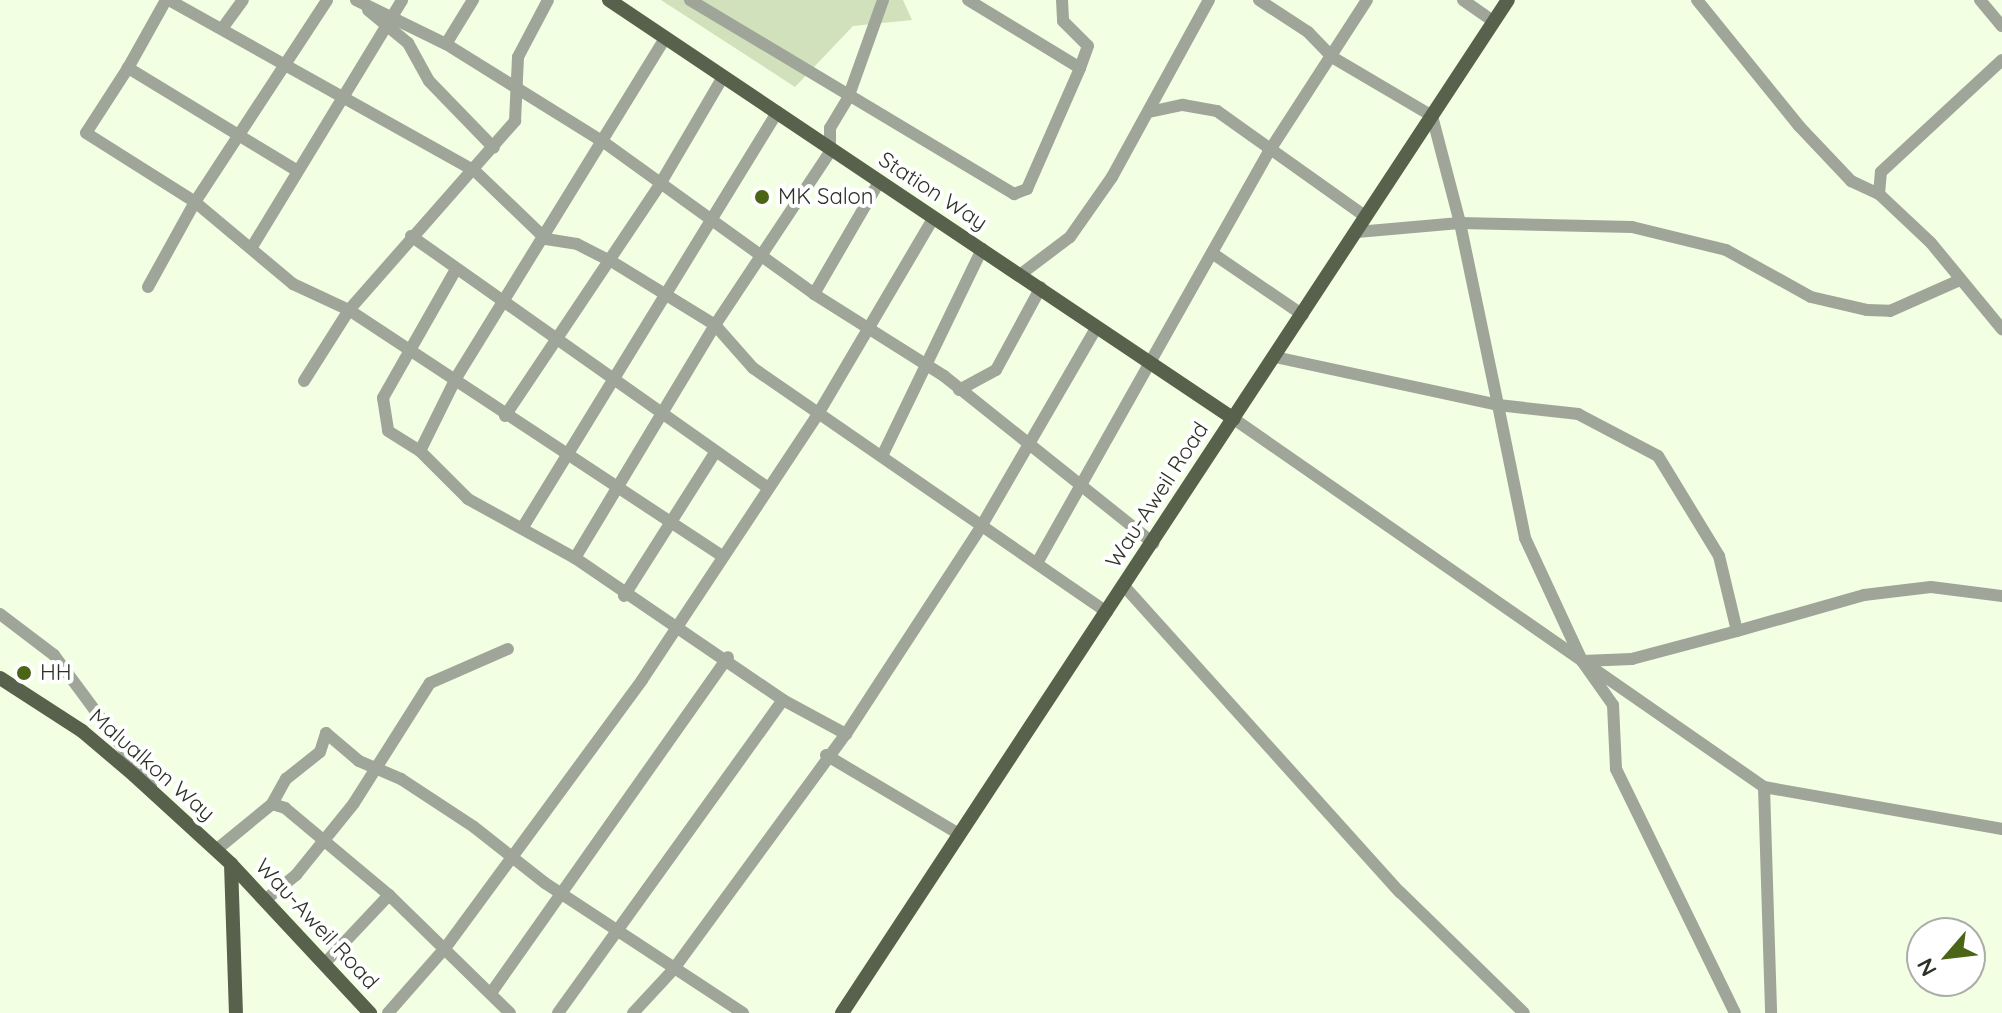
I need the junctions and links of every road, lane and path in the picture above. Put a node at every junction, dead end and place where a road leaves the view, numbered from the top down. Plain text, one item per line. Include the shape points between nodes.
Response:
1 (167, 0) edge
2 (243, 0) edge
3 (327, 0) edge
4 (402, 0) edge
5 (473, 0) edge
6 (548, 0) edge
7 (609, 0) edge
8 (690, 0) edge
9 (883, 0) edge
10 (968, 0) edge
11 (1062, 0) edge
12 (1209, 0) edge
13 (1259, 0) edge
14 (1367, 0) edge
15 (1463, 0) edge
16 (1508, 0) edge
17 (1697, 0) edge
18 (1980, 0) edge
19 (360, 4) edge
20 (391, 21) junction
21 (1494, 22) junction
22 (224, 26) junction
23 (2002, 26) edge
24 (666, 37) junction
25 (446, 44) junction
26 (1332, 57) junction
27 (2002, 60) edge
28 (288, 64) junction
29 (128, 68) junction
30 (1080, 68) junction
31 (723, 77) junction
32 (517, 85) junction
33 (848, 98) junction
34 (345, 99) junction
35 (777, 112) junction
36 (1149, 112) junction
37 (1432, 116) junction
38 (241, 137) junction
39 (605, 143) junction
40 (494, 148) junction
41 (830, 152) junction
42 (1268, 153) junction
43 (296, 170) junction
44 (475, 171) junction
45 (879, 182) junction
46 (659, 186) junction
47 (1879, 194) junction
48 (195, 202) junction
49 (1366, 217) junction
50 (711, 219) junction
51 (933, 219) junction
52 (1460, 223) junction
53 (1357, 232) junction
54 (411, 236) junction
55 (546, 239) junction
56 (252, 247) junction
57 (982, 249) junction
58 (1212, 253) junction
59 (763, 256) junction
60 (611, 261) junction
61 (455, 271) junction
62 (1021, 274) junction
63 (1960, 280) junction
64 (148, 287) dead end
65 (1041, 287) junction
66 (661, 293) junction
67 (814, 294) junction
68 (504, 303) junction
69 (349, 310) junction
70 (1303, 315) junction
71 (715, 325) junction
72 (1097, 327) junction
73 (866, 328) junction
74 (2002, 329) edge
75 (559, 340) junction
76 (408, 349) junction
77 (1275, 357) junction
78 (926, 364) junction
79 (1148, 364) junction
80 (613, 376) junction
81 (456, 378) junction
82 (304, 381) dead end
83 (959, 390) junction
84 (1498, 405) junction
85 (662, 412) junction
86 (818, 414) junction
87 (505, 416) junction
88 (1234, 419) junction
89 (1031, 440) junction
90 (420, 451) junction
91 (714, 454) junction
92 (883, 454) junction
93 (565, 455) junction
94 (1082, 481) junction
95 (766, 486) junction
96 (616, 487) junction
97 (669, 522) junction
98 (982, 525) junction
99 (523, 527) junction
100 (1153, 543) junction
101 (722, 556) junction
102 (575, 558) junction
103 (1037, 563) junction
104 (1124, 586) junction
105 (624, 596) junction
106 (2002, 596) edge
107 (1107, 612) junction
108 (0, 614) edge
109 (678, 624) junction
110 (1737, 631) junction
111 (508, 649) dead end
112 (728, 657) junction
113 (1582, 661) junction
114 (0, 678) edge
115 (783, 700) junction
116 (846, 734) junction
117 (826, 755) junction
118 (373, 769) junction
119 (1764, 787) junction
120 (159, 798) junction
121 (272, 804) junction
122 (2002, 829) edge
123 (959, 834) junction
124 (327, 838) junction
125 (216, 850) junction
126 (515, 855) junction
127 (231, 864) junction
128 (563, 892) junction
129 (389, 895) junction
130 (265, 900) junction
131 (617, 933) junction
132 (446, 947) junction
133 (324, 964) junction
134 (673, 970) junction
135 (491, 993) junction
136 (236, 1013) edge
137 (370, 1013) edge
138 (388, 1013) edge
139 (510, 1013) edge
140 (558, 1013) edge
141 (633, 1013) edge
142 (743, 1013) edge
143 (842, 1013) edge
144 (1524, 1013) edge
145 (1735, 1013) edge
146 (1771, 1013) edge

1 - 22 street
1 - 29 street
2 - 22 street
3 - 28 street
4 - 20 street
5 - 25 street
6 - 32 street via 518,57
7 - 24 main road, Station Way
8 - 33 street
9 - 33 street
10 - 30 street
11 - 30 street via 1063,21 1088,46
12 - 36 street
13 - 26 street via 1308,32
14 - 26 street
15 - 21 street
16 - 21 main road, Wau-Aweil Road
17 - 47 street via 1799,126 1851,181
18 - 23 street
19 - 20 street
20 - 25 street
20 - 34 street via 345,88
20 - 40 street via 429,81
21 - 37 main road, Wau-Aweil Road
22 - 28 street
24 - 31 main road, Station Way
24 - 39 street
25 - 32 street
26 - 37 street
26 - 42 street
27 - 47 street via 1881,172
28 - 34 street
28 - 38 street
29 - 38 street
29 - 48 street via 86,133
30 - 33 street via 1027,189 1014,194
31 - 35 main road, Station Way
31 - 46 street
32 - 39 street
32 - 40 street via 515,121
33 - 41 street via 830,128
34 - 43 street
34 - 44 street
35 - 41 main road, Station Way
35 - 50 street
36 - 42 street via 1183,105 1217,111
36 - 62 street via 1070,237
37 - 49 main road, Wau-Aweil Road
37 - 52 street
38 - 43 street
38 - 48 street
39 - 46 street
39 - 55 street
40 - 44 street
41 - 45 main road, Station Way
41 - 59 street
42 - 49 street
42 - 58 street
43 - 56 street
44 - 54 street
44 - 55 street
45 - 51 main road, Station Way
45 - 67 street
46 - 50 street
46 - 60 street
47 - 63 street
48 - 56 street
48 - 64 street
49 - 53 main road, Wau-Aweil Road
50 - 59 street
50 - 66 street
51 - 57 main road, Station Way
51 - 73 street
52 - 53 street
52 - 63 street via 1632,227 1726,250 1811,297 1867,310 1890,311
52 - 84 street
53 - 70 main road, Wau-Aweil Road
54 - 61 street
54 - 69 street
55 - 60 street via 577,244
55 - 68 street
56 - 69 street via 293,284
57 - 62 main road, Station Way
57 - 78 street
58 - 70 street
58 - 79 street
59 - 67 street
59 - 71 street
60 - 66 street
60 - 75 street
61 - 68 street
61 - 76 street
62 - 65 main road, Station Way
63 - 74 street
65 - 72 main road, Station Way
65 - 83 street via 996,370
66 - 71 street
66 - 80 street
67 - 73 street
68 - 75 street
68 - 81 street
69 - 76 street
69 - 82 street
70 - 77 main road, Wau-Aweil Road
71 - 85 street
71 - 86 street via 753,368
72 - 79 main road, Station Way
72 - 89 street
73 - 78 street
73 - 86 street
75 - 80 street
75 - 87 street
76 - 81 street
76 - 90 street via 383,398 388,431
77 - 84 street
77 - 88 main road, Wau-Aweil Road
78 - 83 street
78 - 92 street
79 - 88 main road, Station Way
79 - 94 street
80 - 85 street
80 - 93 street
81 - 87 street
81 - 90 street
83 - 89 street
84 - 110 street via 1578,414 1658,456 1719,556
84 - 113 street via 1525,538
85 - 91 street
85 - 96 street
86 - 92 street
86 - 95 street
87 - 93 street
88 - 100 main road, Wau-Aweil Road
88 - 113 street
89 - 94 street
89 - 98 street
90 - 99 street via 468,499
91 - 95 street
91 - 97 street
92 - 98 street
93 - 96 street
93 - 99 street
94 - 100 street
94 - 103 street
95 - 101 street
96 - 97 street
96 - 102 street
97 - 101 street
97 - 105 street
98 - 103 street
98 - 116 street
99 - 102 street
100 - 104 main road, Wau-Aweil Road
101 - 109 street
102 - 105 street
103 - 107 street
104 - 107 main road, Wau-Aweil Road
104 - 144 street via 1400,892
105 - 109 street
106 - 110 street via 1931,587 1864,595
107 - 123 main road, Wau-Aweil Road
108 - 120 street via 54,655
109 - 112 street
109 - 126 street
110 - 113 street via 1632,659
111 - 118 street via 430,683
112 - 115 street
112 - 128 street
113 - 119 street
113 - 145 street via 1613,705 1616,769
114 - 120 main road, Malualkon Way via 82,731
115 - 116 street
115 - 131 street
116 - 117 street
117 - 123 street
117 - 134 street
118 - 121 street via 326,733 320,752 286,779
118 - 124 street
118 - 126 street via 401,779
119 - 122 street
119 - 146 street
120 - 125 main road, Malualkon Way
121 - 124 street
121 - 125 street
123 - 143 main road, Wau-Aweil Road
124 - 129 street
124 - 130 street
125 - 127 main road, Malualkon Way
126 - 128 street
126 - 132 street
127 - 130 main road, Wau-Aweil Road
127 - 136 main road
128 - 131 street
128 - 135 street
129 - 132 street
129 - 133 street
130 - 133 main road, Wau-Aweil Road
131 - 134 street
131 - 140 street
132 - 135 street
132 - 138 street
133 - 137 main road, Wau-Aweil Road
134 - 141 street
134 - 142 street
135 - 139 street

